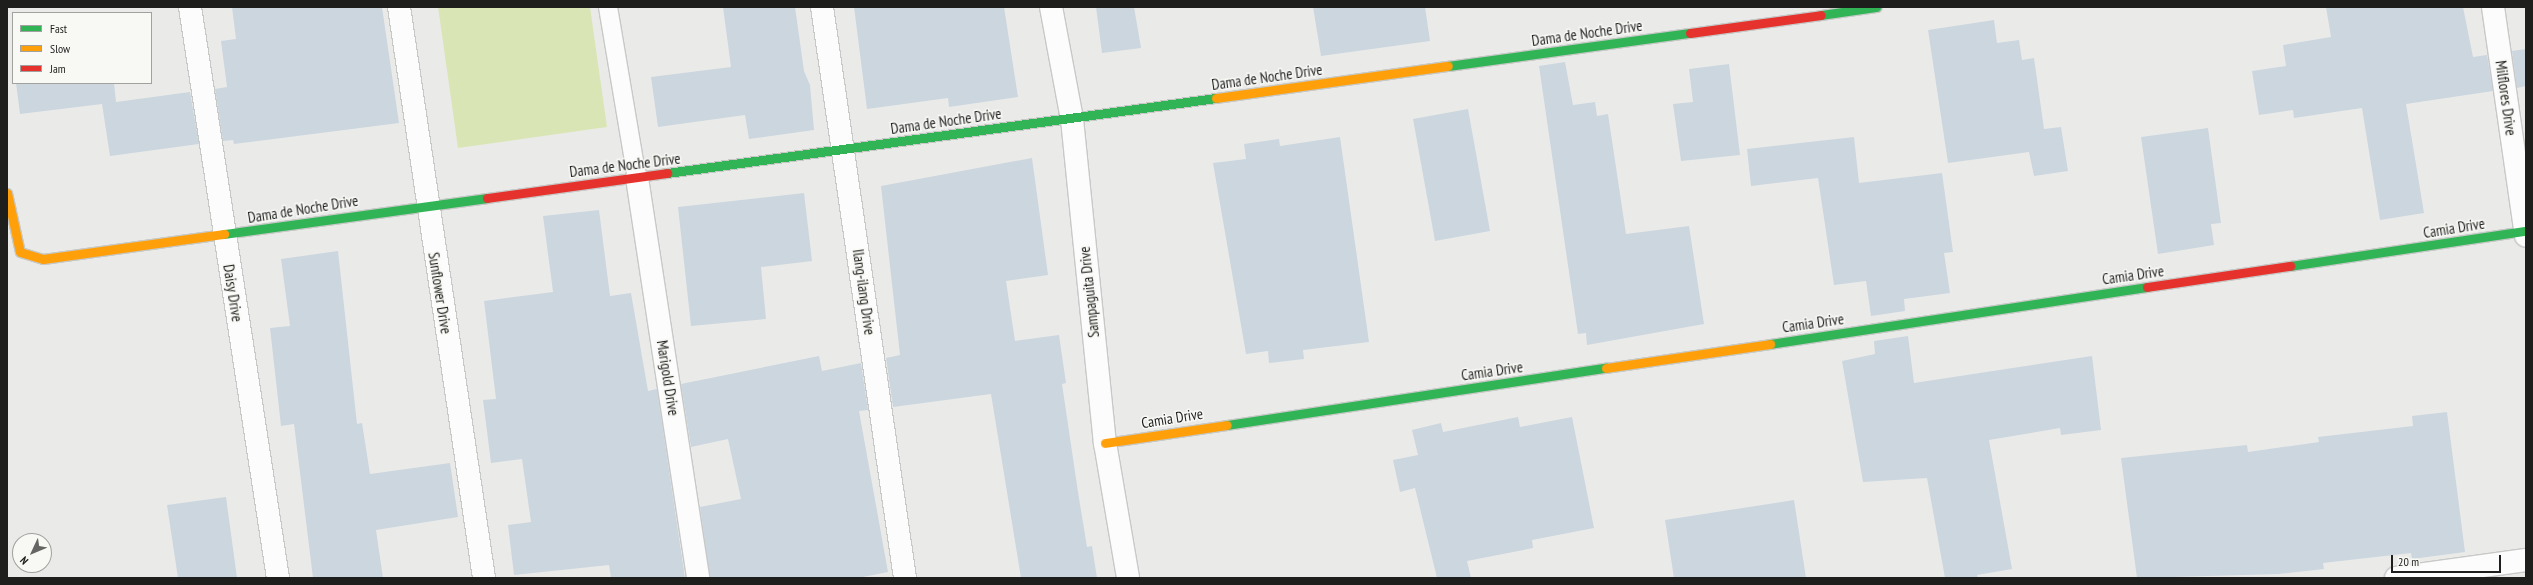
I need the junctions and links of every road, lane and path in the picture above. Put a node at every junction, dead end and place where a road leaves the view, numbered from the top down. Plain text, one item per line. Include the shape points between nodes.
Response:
1 (190, 7) edge
2 (399, 7) edge
3 (608, 7) edge
4 (822, 7) edge
5 (1051, 7) edge
6 (1876, 7) edge
7 (2493, 7) edge
8 (1072, 119) junction
9 (844, 149) junction
10 (638, 178) junction
11 (7, 193) edge
12 (426, 204) junction
13 (2526, 233) edge
14 (224, 236) junction
15 (1105, 443) junction
16 (2526, 560) edge
17 (278, 578) edge
18 (484, 578) edge
19 (698, 578) edge
20 (905, 578) edge
21 (1128, 578) edge
22 (2396, 578) edge

1 - 14 street, Daisy Drive
2 - 12 street, Sunflower Drive
3 - 10 lane
4 - 9 street, Ilang-ilang Drive
5 - 8 street, Sampaguita Drive
6 - 8 street, Dama de Noche Drive
7 - 13 street, Milflores Drive
8 - 9 street, Dama de Noche Drive
8 - 15 street, Sampaguita Drive
9 - 10 street, Dama de Noche Drive
9 - 20 street, Ilang-ilang Drive
10 - 12 street, Dama de Noche Drive
10 - 19 street, Marigold Drive
11 - 14 street, Dama de Noche Drive via 20,252 43,259
12 - 14 street, Dama de Noche Drive
12 - 18 street, Sunflower Drive
13 - 15 street, Camia Drive
14 - 17 street, Daisy Drive
15 - 21 street, Sampaguita Drive
16 - 22 street

